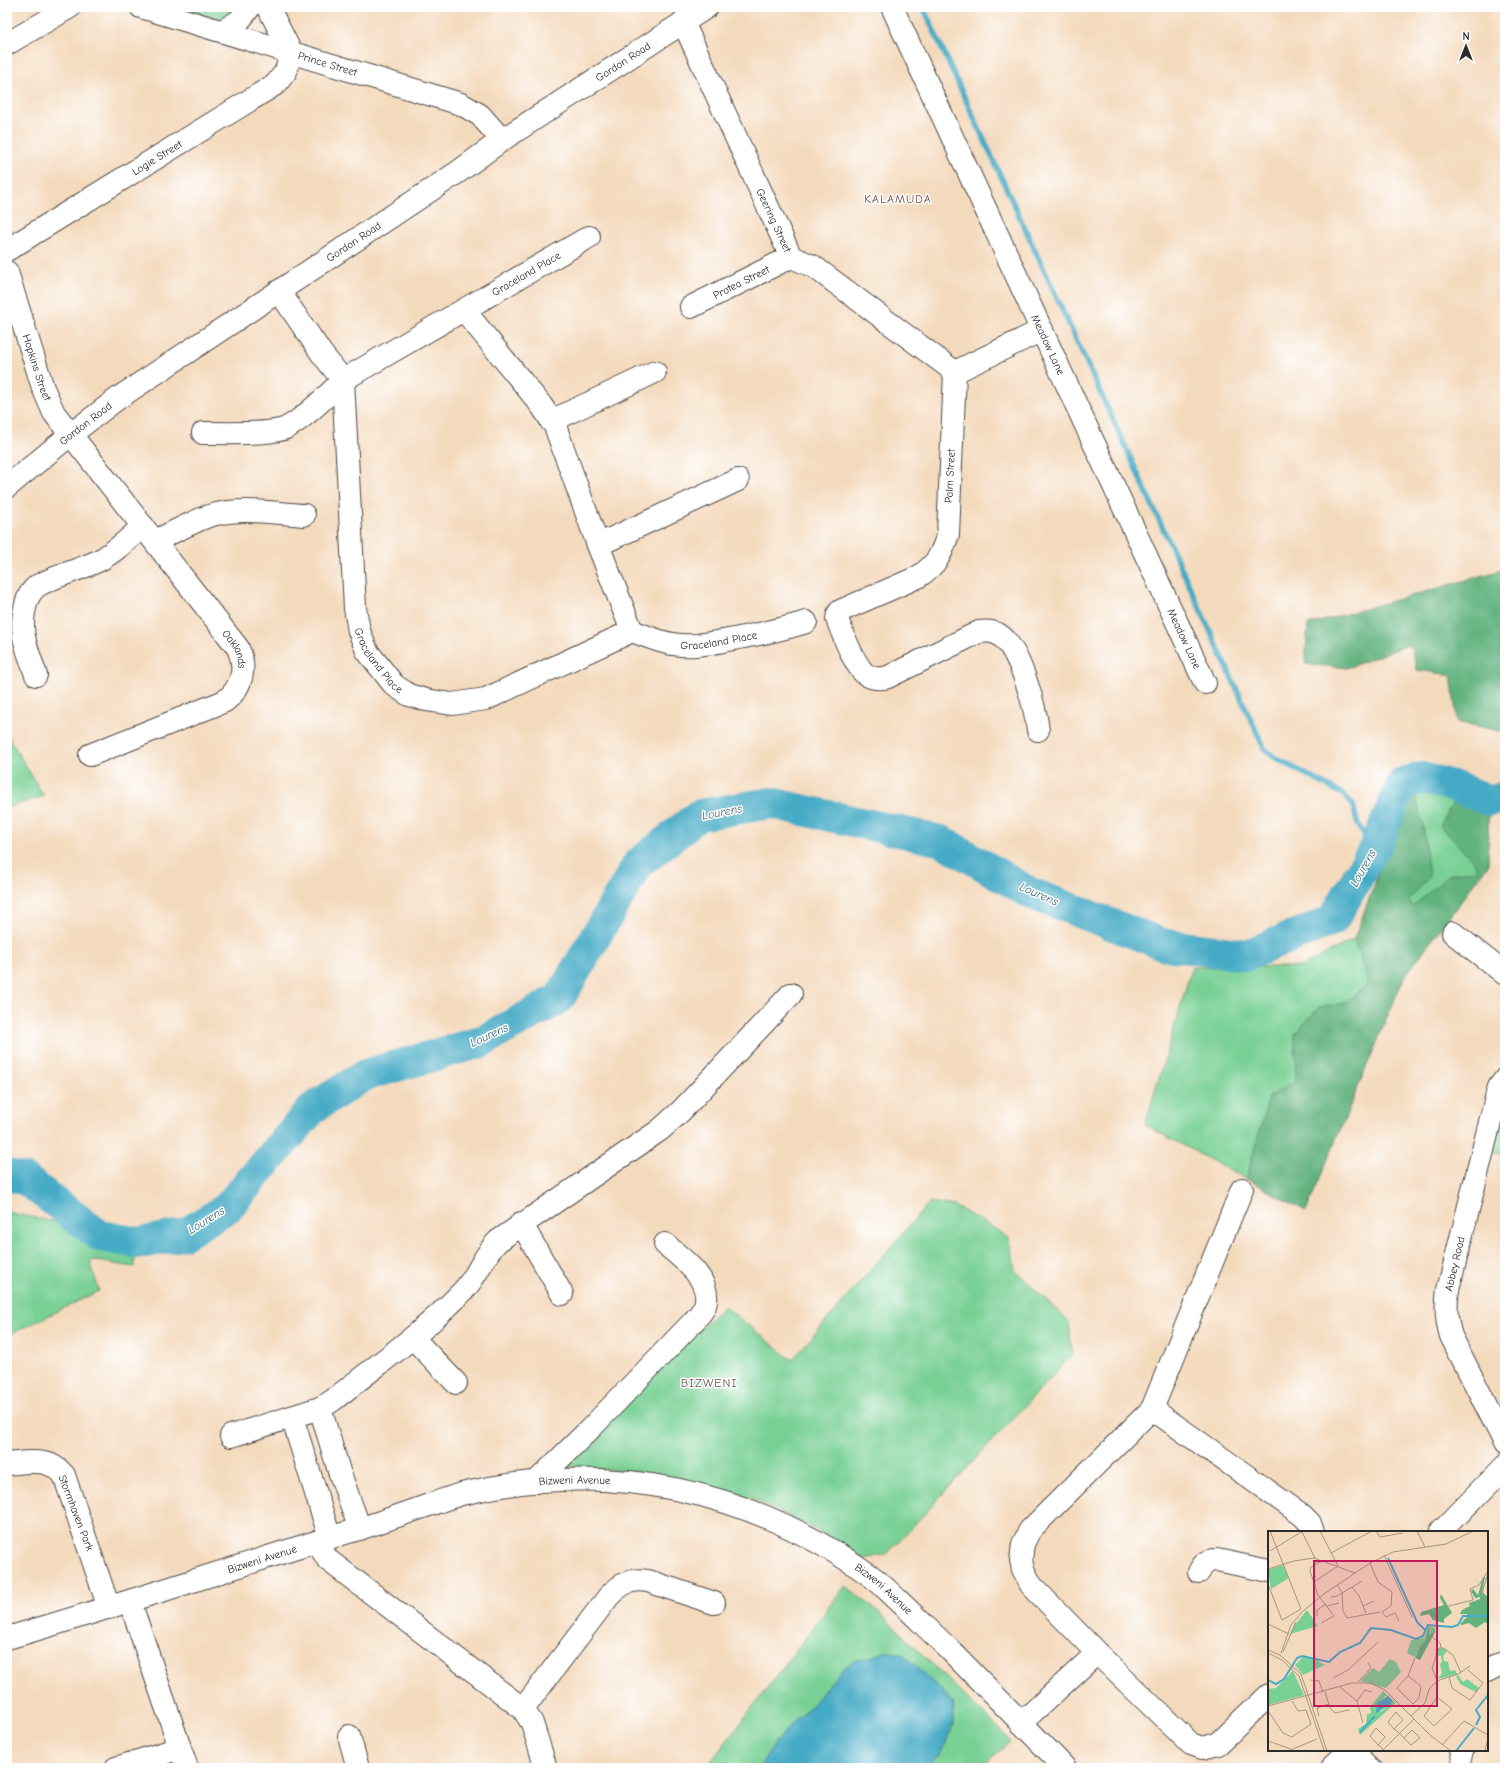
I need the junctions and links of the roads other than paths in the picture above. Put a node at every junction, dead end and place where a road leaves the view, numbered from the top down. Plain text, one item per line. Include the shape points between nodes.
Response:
1 (34, 7) edge
2 (70, 7) edge
3 (141, 7) edge
4 (250, 7) edge
5 (268, 7) edge
6 (707, 7) edge
7 (892, 7) edge
8 (683, 22) junction
9 (31, 30) junction
10 (222, 31) junction
11 (7, 44) edge
12 (292, 52) junction
13 (502, 140) junction
14 (589, 237) dead end
15 (7, 250) edge
16 (791, 257) junction
17 (7, 272) edge
18 (279, 291) junction
19 (691, 307) dead end
20 (464, 310) junction
21 (1042, 330) junction
22 (655, 372) dead end
23 (955, 372) junction
24 (343, 380) junction
25 (551, 420) junction
26 (203, 433) dead end
27 (70, 435) junction
28 (738, 480) dead end
29 (7, 487) edge
30 (304, 515) dead end
31 (149, 534) junction
32 (598, 545) junction
33 (806, 622) dead end
34 (632, 631) junction
35 (36, 675) dead end
36 (1205, 683) dead end
37 (1038, 730) dead end
38 (90, 755) dead end
39 (1453, 932) dead end
40 (1505, 974) edge
41 (791, 994) dead end
42 (1505, 1079) edge
43 (1242, 1189) dead end
44 (521, 1223) junction
45 (665, 1244) dead end
46 (562, 1294) dead end
47 (413, 1338) junction
48 (456, 1382) dead end
49 (320, 1408) junction
50 (1152, 1409) junction
51 (292, 1417) junction
52 (231, 1436) dead end
53 (1505, 1443) edge
54 (7, 1464) edge
55 (1505, 1466) edge
56 (536, 1482) junction
57 (360, 1529) junction
58 (1313, 1531) edge
59 (1442, 1531) edge
60 (323, 1540) junction
61 (1268, 1571) edge
62 (1199, 1572) dead end
63 (130, 1602) junction
64 (714, 1603) dead end
65 (109, 1608) junction
66 (7, 1638) edge
67 (1097, 1653) junction
68 (1505, 1663) edge
69 (1488, 1670) edge
70 (1268, 1696) edge
71 (523, 1708) junction
72 (1021, 1723) junction
73 (349, 1736) dead end
74 (180, 1748) junction
75 (1351, 1751) edge
76 (1353, 1751) edge
77 (1463, 1751) edge
78 (116, 1768) edge
79 (187, 1768) edge
80 (358, 1768) edge
81 (546, 1768) edge
82 (1066, 1768) edge
83 (1332, 1768) edge
84 (1372, 1768) edge
85 (1459, 1768) edge

1 - 9 street
2 - 9 street
3 - 10 street, Prince Street
4 - 10 street via 239,20
5 - 12 street
6 - 8 street, Gordon Road
7 - 21 street, Meadow Lane
8 - 13 street, Gordon Road
8 - 16 street, Geering Street
9 - 11 street
10 - 12 street, Prince Street
12 - 13 street, Prince Street via 461,104 480,115
12 - 15 street, Logie Street via 286,72 276,84
13 - 18 street, Gordon Road
14 - 20 street, Graceland Place
16 - 19 street, Protea Street
16 - 23 street, Geering Street via 813,266
17 - 27 street, Hopkins Street via 48,400
18 - 24 street
18 - 27 street, Gordon Road via 118,399
20 - 24 street, Graceland Place
20 - 25 street
21 - 23 street
21 - 36 street, Meadow Lane
22 - 25 street
23 - 37 street, Palm Street via 948,534 943,549 937,561 918,577 840,611 839,623 858,666 865,674 877,679 888,677 979,632 997,633 1006,641 1024,675 1033,700
24 - 26 street, Graceland Place via 324,399 284,428
24 - 34 street, Graceland Place via 355,608 366,651 394,685 409,695 452,704 486,699
25 - 32 street via 556,426
27 - 29 street, Gordon Road
27 - 31 street, Oaklands
28 - 32 street
30 - 31 street via 226,513
31 - 35 street via 120,547 100,560 31,591 22,623 24,639
31 - 38 street, Oaklands via 238,648 243,658 241,680 233,695 225,701
32 - 34 street
33 - 34 street, Graceland Place via 780,630 713,643 687,645 674,645
39 - 40 street
41 - 44 street via 660,1130
42 - 53 street, Abbey Road via 1496,1094 1445,1307 1451,1336
43 - 50 street
44 - 46 street
44 - 47 street via 488,1250 465,1289
45 - 56 street via 694,1270 701,1280 705,1291 704,1309
47 - 48 street
47 - 49 street
49 - 51 street
49 - 57 street
50 - 58 street via 1302,1515 1310,1523
50 - 67 street via 1030,1530 1023,1544 1021,1560 1031,1585
51 - 52 street
51 - 60 street
54 - 65 street, Stormhaven Park via 44,1462 59,1469 64,1475
55 - 59 street
56 - 57 street, Bizweni Avenue via 463,1494
56 - 72 street, Bizweni Avenue via 564,1479 607,1480 686,1490 762,1514 834,1552 873,1578 937,1637
57 - 60 street, Bizweni Avenue
60 - 63 street, Bizweni Avenue
60 - 71 street via 328,1560
61 - 62 street via 1210,1560
63 - 65 street, Bizweni Avenue
63 - 74 street
64 - 71 street via 640,1579 624,1583 609,1596
65 - 66 street, Bizweni Avenue
67 - 70 street via 1186,1741 1196,1747 1211,1747 1218,1744
67 - 72 street
68 - 69 street
71 - 81 street via 532,1723
72 - 82 street, Bizweni Avenue
73 - 80 street
74 - 78 street
74 - 79 street
75 - 83 street
76 - 84 street
77 - 85 street

